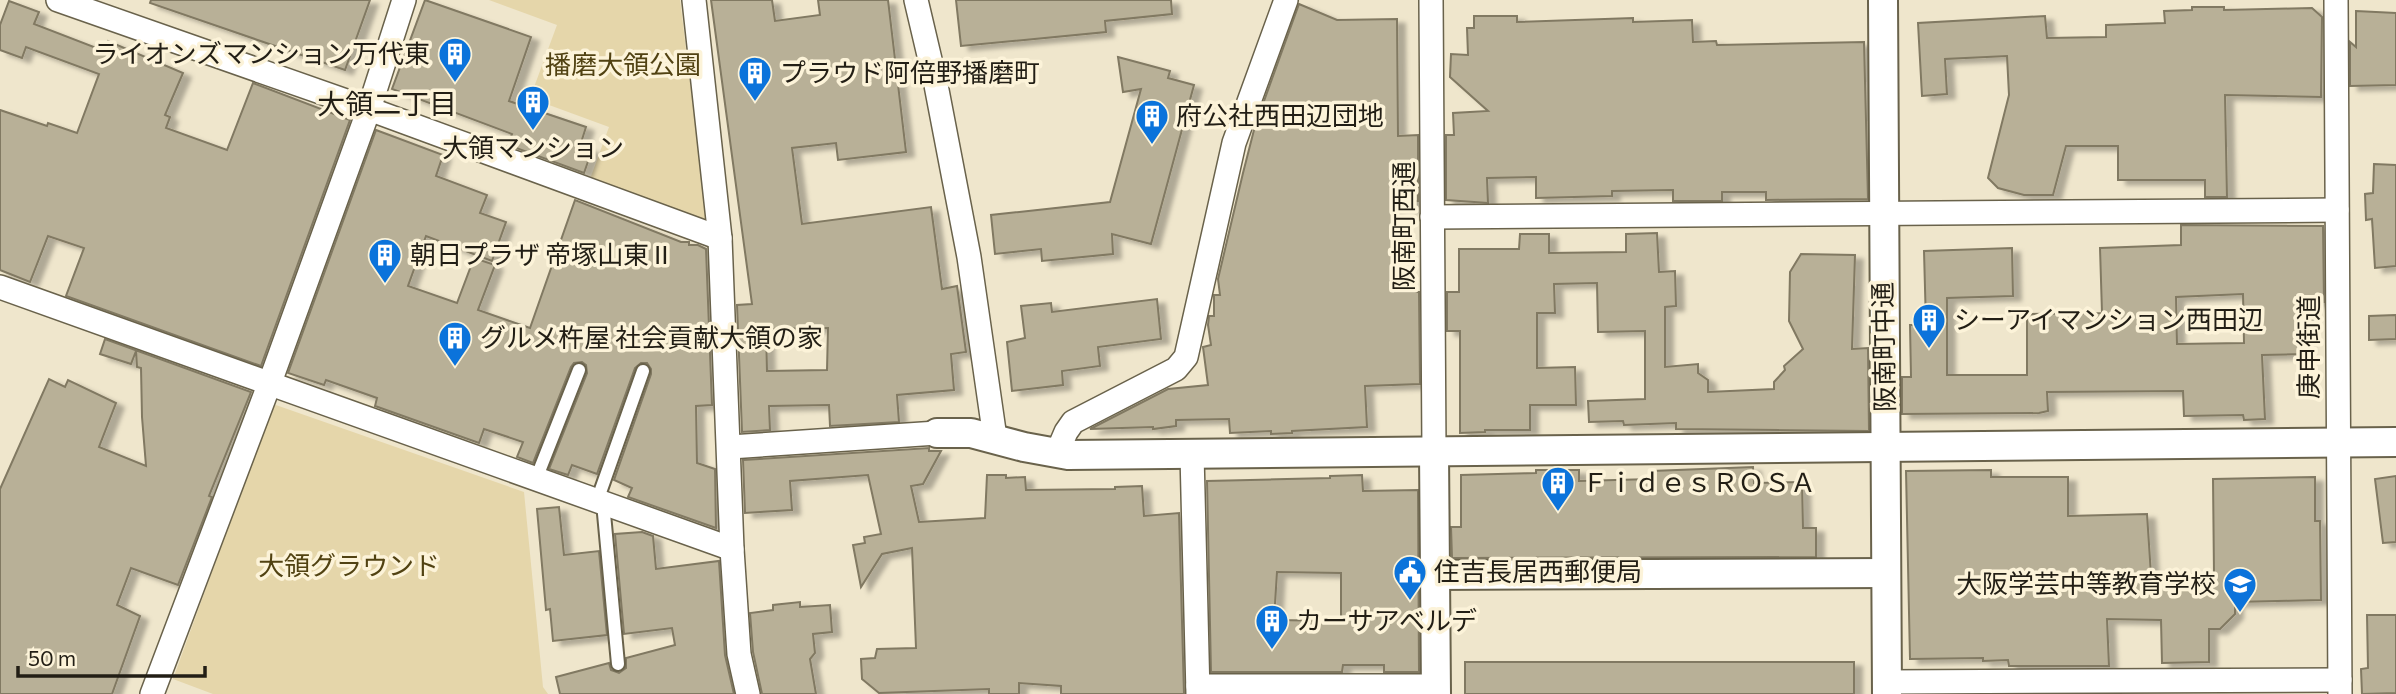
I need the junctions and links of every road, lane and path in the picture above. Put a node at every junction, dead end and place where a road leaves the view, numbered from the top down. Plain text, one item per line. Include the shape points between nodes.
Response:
1 (58, 0) edge
2 (404, 0) edge
3 (694, 0) edge
4 (916, 0) edge
5 (1286, 0) edge
6 (1430, 0) edge
7 (1883, 0) edge
8 (2336, 0) edge
9 (369, 109) junction
10 (2337, 210) junction
11 (1882, 212) junction
12 (1432, 217) junction
13 (720, 238) junction
14 (0, 287) edge
15 (579, 370) dead end
16 (643, 371) dead end
17 (269, 385) junction
18 (937, 433) joint
19 (996, 438) junction
20 (2396, 442) edge
21 (2338, 443) junction
22 (730, 447) junction
23 (1885, 447) junction
24 (1434, 452) junction
25 (1057, 453) junction
26 (1192, 454) junction
27 (536, 479) junction
28 (600, 502) junction
29 (732, 549) junction
30 (1886, 573) junction
31 (1435, 575) junction
32 (618, 664) dead end
33 (2340, 687) edge
34 (1887, 688) edge
35 (1198, 690) edge
36 (1436, 690) edge
37 (159, 692) edge
38 (748, 694) edge

1 - 9 street
2 - 9 street
3 - 13 street
4 - 19 street via 969,257
5 - 25 street via 1234,143 1186,358 1175,369 1073,422
6 - 12 street, 阪南町西通
7 - 11 street, 阪南町中通
8 - 10 street, 庚申街道
9 - 13 street
9 - 17 street
10 - 11 street
10 - 21 street, 庚申街道
11 - 12 street
11 - 23 street, 阪南町中通
12 - 24 street, 阪南町西通
13 - 22 street
14 - 17 street
15 - 27 lane
16 - 28 lane
17 - 27 street
17 - 37 street
18 - 19 street
18 - 22 street
19 - 25 street
20 - 21 street
21 - 23 street
21 - 33 street, 庚申街道
22 - 29 street
23 - 24 street
23 - 30 street, 阪南町中通
24 - 26 street
24 - 31 street
25 - 26 street
26 - 35 street
27 - 28 street
28 - 29 street
28 - 32 lane
29 - 38 street via 739,654
30 - 31 street
30 - 34 street, 阪南町中通
31 - 36 street
33 - 34 street
35 - 36 street

